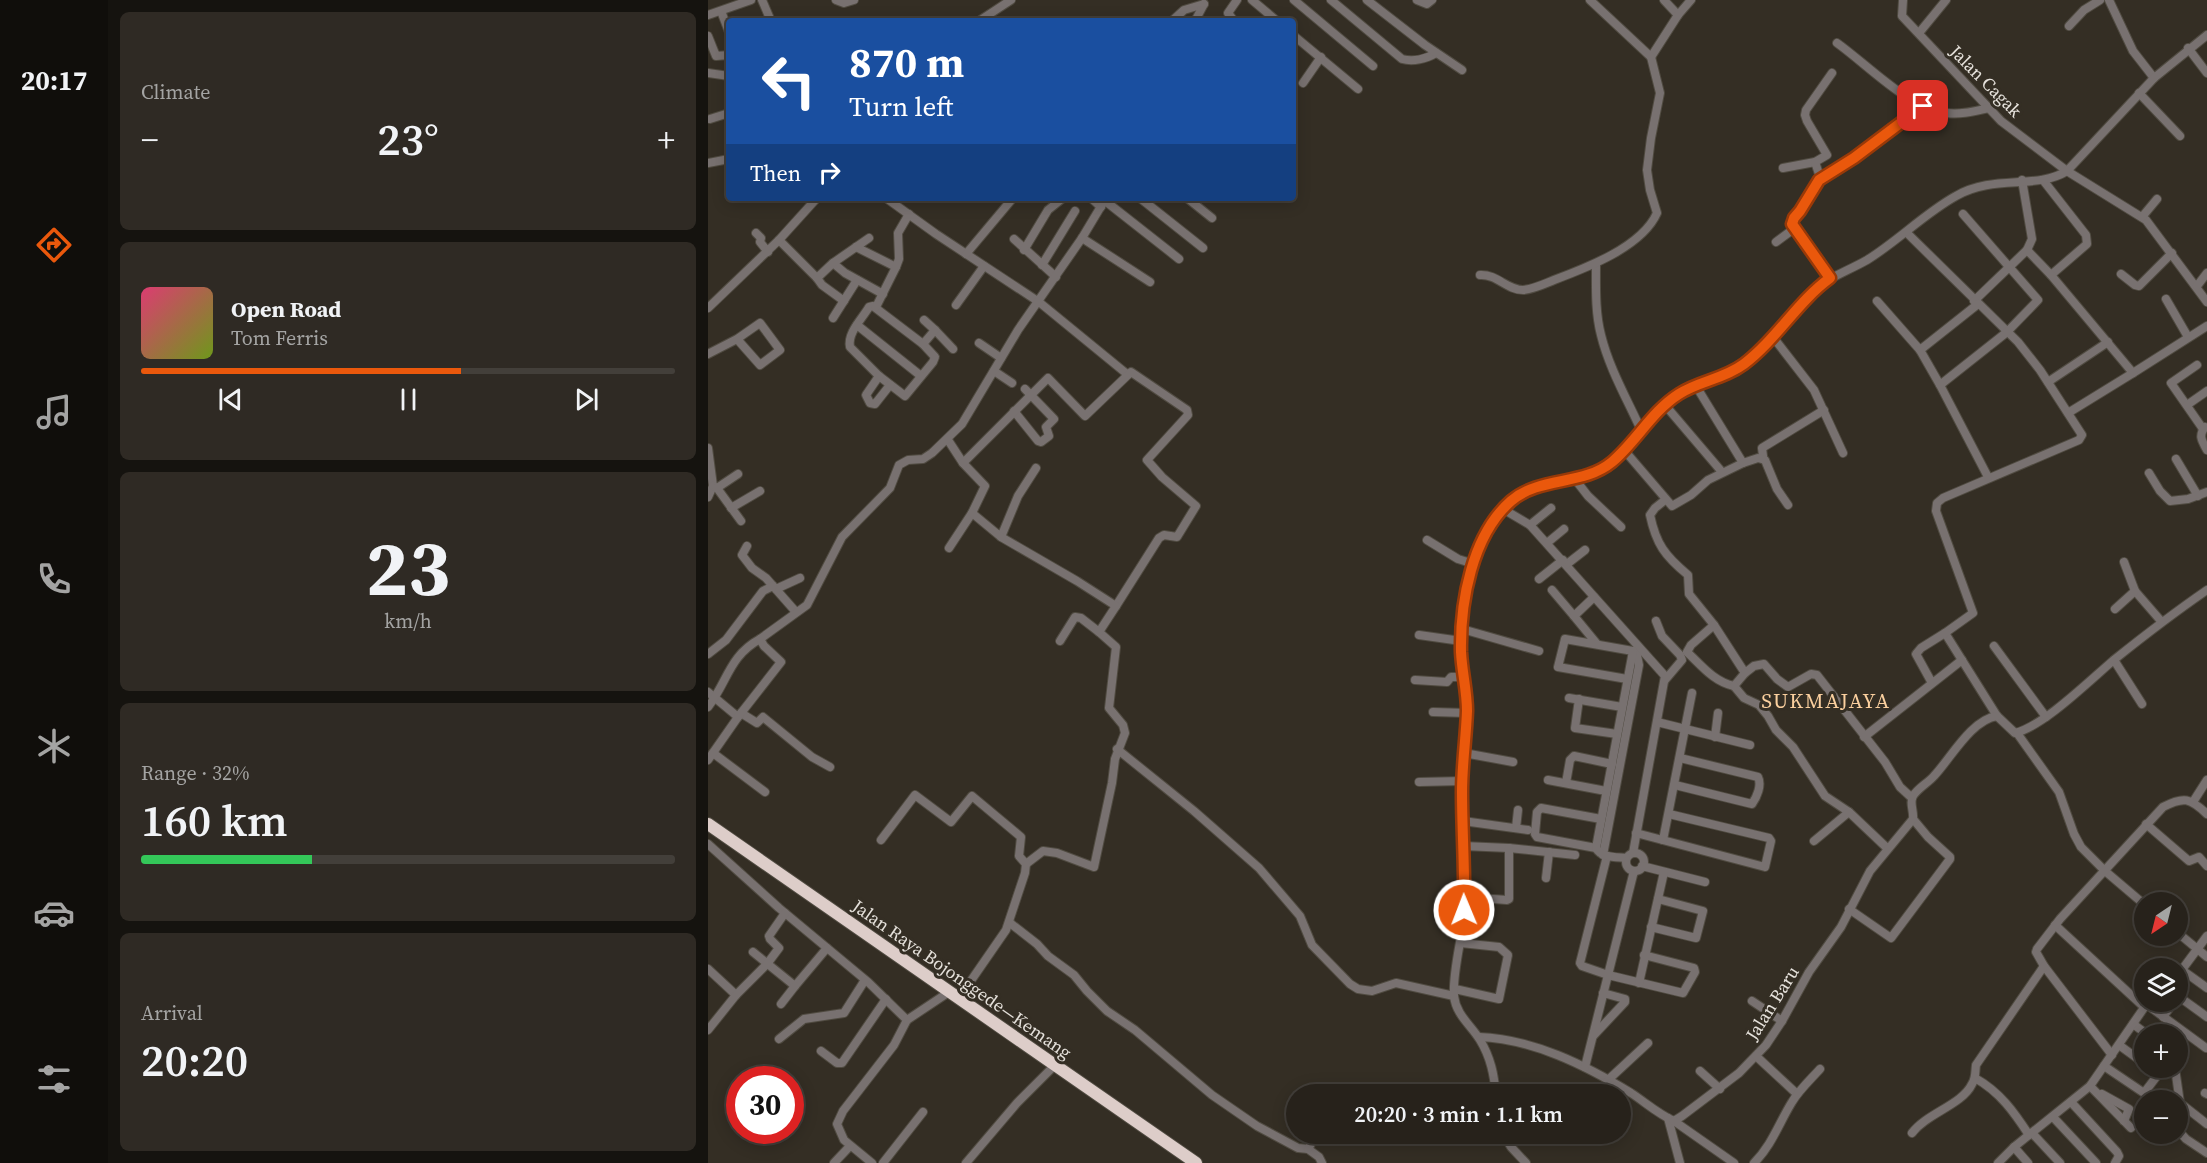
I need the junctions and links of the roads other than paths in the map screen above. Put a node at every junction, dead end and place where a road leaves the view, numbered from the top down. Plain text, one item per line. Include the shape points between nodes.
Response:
1 (751, 0) edge
2 (762, 0) edge
3 (836, 0) edge
4 (854, 0) edge
5 (1011, 0) edge
6 (1237, 0) edge
7 (1294, 0) edge
8 (1331, 0) edge
9 (1367, 0) edge
10 (1417, 0) edge
11 (1432, 0) edge
12 (1590, 0) edge
13 (1664, 0) edge
14 (1691, 0) edge
15 (1903, 0) edge
16 (1946, 0) edge
17 (2100, 0) edge
18 (2109, 0) edge
19 (1255, 1) edge
20 (1205, 2) edge
21 (721, 11) junction
22 (708, 15) edge
23 (1678, 15) junction
24 (770, 18) edge
25 (984, 18) edge
26 (1175, 18) edge
27 (1197, 18) edge
28 (1232, 18) edge
29 (1274, 18) edge
30 (726, 24) edge
31 (2069, 26) dead end
32 (1918, 33) junction
33 (2207, 35) edge
34 (708, 36) edge
35 (1296, 36) edge
36 (1837, 43) dead end
37 (2188, 48) junction
38 (1436, 53) junction
39 (726, 55) edge
40 (1321, 57) junction
41 (1651, 57) junction
42 (1373, 66) dead end
43 (1462, 70) dead end
44 (708, 73) edge
45 (1832, 73) dead end
46 (2207, 73) edge
47 (726, 76) edge
48 (2154, 78) junction
49 (1303, 83) dead end
50 (1358, 89) dead end
51 (2139, 93) junction
52 (1923, 106) junction
53 (1989, 108) junction
54 (726, 114) edge
55 (710, 119) dead end
56 (2180, 136) dead end
57 (726, 160) edge
58 (1815, 162) junction
59 (708, 164) edge
60 (1783, 168) dead end
61 (2067, 171) junction
62 (1819, 180) junction
63 (2022, 180) junction
64 (2043, 180) junction
65 (2157, 199) dead end
66 (814, 201) edge
67 (890, 201) edge
68 (1010, 201) edge
69 (1059, 201) edge
70 (1144, 201) edge
71 (1191, 201) edge
72 (1104, 202) edge
73 (1076, 211) dead end
74 (909, 214) junction
75 (1964, 214) dead end
76 (2142, 217) junction
77 (1212, 218) dead end
78 (1795, 228) junction
79 (756, 233) dead end
80 (1907, 233) junction
81 (869, 238) dead end
82 (1082, 238) junction
83 (1014, 239) dead end
84 (780, 240) junction
85 (1776, 242) dead end
86 (856, 247) junction
87 (1203, 248) dead end
88 (1024, 249) junction
89 (2027, 250) junction
90 (768, 252) junction
91 (2172, 253) junction
92 (966, 254) junction
93 (1179, 259) dead end
94 (833, 263) junction
95 (1596, 264) junction
96 (984, 266) junction
97 (1042, 266) junction
98 (896, 267) junction
99 (2009, 268) junction
100 (2207, 273) edge
101 (2121, 274) dead end
102 (1480, 275) dead end
103 (2051, 275) junction
104 (1056, 277) junction
105 (817, 278) junction
106 (1830, 278) junction
107 (857, 280) junction
108 (1150, 282) dead end
109 (2197, 286) junction
110 (883, 294) junction
111 (2166, 299) dead end
112 (844, 301) junction
113 (1877, 301) dead end
114 (1039, 302) junction
115 (1976, 302) junction
116 (2207, 302) edge
117 (957, 305) dead end
118 (876, 307) junction
119 (708, 308) edge
120 (833, 318) dead end
121 (924, 320) dead end
122 (857, 325) junction
123 (2207, 326) edge
124 (935, 330) junction
125 (2007, 332) junction
126 (1773, 337) junction
127 (2188, 337) junction
128 (737, 339) junction
129 (2108, 342) junction
130 (980, 343) dead end
131 (923, 344) junction
132 (953, 349) dead end
133 (1920, 350) junction
134 (708, 354) edge
135 (1001, 358) junction
136 (2197, 365) dead end
137 (994, 371) junction
138 (2133, 373) junction
139 (1127, 374) junction
140 (879, 376) junction
141 (921, 376) junction
142 (2048, 382) junction
143 (1012, 383) dead end
144 (890, 385) junction
145 (1940, 385) junction
146 (1696, 387) junction
147 (2207, 391) edge
148 (1028, 392) junction
149 (1665, 405) junction
150 (2187, 405) junction
151 (1824, 410) junction
152 (1014, 411) junction
153 (2068, 413) junction
154 (2205, 428) edge
155 (1641, 430) junction
156 (948, 440) junction
157 (708, 448) edge
158 (1624, 450) junction
159 (2207, 450) edge
160 (1843, 453) dead end
161 (1761, 458) junction
162 (2175, 459) dead end
163 (963, 463) junction
164 (1743, 463) junction
165 (1036, 468) dead end
166 (1722, 472) junction
167 (2149, 473) dead end
168 (738, 474) dead end
169 (1988, 477) junction
170 (1574, 478) junction
171 (715, 487) junction
172 (760, 491) dead end
173 (2207, 492) edge
174 (2198, 496) junction
175 (708, 497) edge
176 (1665, 500) junction
177 (1788, 505) dead end
178 (1551, 507) dead end
179 (731, 508) junction
180 (1503, 509) junction
181 (972, 513) junction
182 (741, 521) dead end
183 (1530, 525) junction
184 (1621, 527) dead end
185 (1564, 529) dead end
186 (1001, 537) junction
187 (1427, 540) dead end
188 (1547, 543) junction
189 (747, 546) dead end
190 (949, 548) dead end
191 (1585, 550) dead end
192 (1565, 562) junction
193 (2124, 562) dead end
194 (1474, 564) junction
195 (800, 578) dead end
196 (1539, 579) dead end
197 (775, 587) junction
198 (1552, 590) dead end
199 (2207, 590) edge
200 (2135, 591) junction
201 (1594, 597) junction
202 (1116, 606) junction
203 (2115, 609) dead end
204 (796, 612) junction
205 (1574, 616) junction
206 (1656, 621) dead end
207 (2161, 621) junction
208 (1714, 625) junction
209 (1462, 629) junction
210 (1099, 632) junction
211 (1945, 633) junction
212 (1419, 635) dead end
213 (760, 639) junction
214 (1060, 641) dead end
215 (1461, 641) junction
216 (1597, 644) junction
217 (1994, 646) dead end
218 (1539, 651) dead end
219 (1632, 651) junction
220 (708, 654) edge
221 (1962, 660) junction
222 (2114, 660) junction
223 (1745, 673) junction
224 (1463, 677) junction
225 (1627, 679) junction
226 (1415, 680) dead end
227 (1665, 680) junction
228 (1932, 683) junction
229 (1734, 686) junction
230 (1692, 693) dead end
231 (711, 695) edge
232 (1569, 698) dead end
233 (1579, 699) junction
234 (2142, 704) dead end
235 (708, 707) edge
236 (1622, 707) junction
237 (1433, 712) dead end
238 (1467, 713) junction
239 (1718, 713) dead end
240 (740, 715) junction
241 (1997, 716) junction
242 (2046, 717) junction
243 (1657, 722) junction
244 (1686, 729) junction
245 (2017, 733) junction
246 (1617, 735) junction
247 (1715, 736) junction
248 (1864, 737) junction
249 (1749, 745) dead end
250 (1117, 749) junction
251 (713, 753) junction
252 (1464, 753) junction
253 (1680, 758) junction
254 (708, 760) edge
255 (1513, 762) dead end
256 (1612, 764) junction
257 (830, 767) dead end
258 (1548, 780) dead end
259 (2207, 780) edge
260 (1462, 781) junction
261 (1419, 782) dead end
262 (1566, 783) junction
263 (1675, 785) junction
264 (1606, 791) junction
265 (765, 792) dead end
266 (1912, 798) junction
267 (2193, 802) junction
268 (1518, 810) dead end
269 (1849, 812) junction
270 (1670, 814) junction
271 (2207, 814) edge
272 (1601, 819) junction
273 (1913, 819) junction
274 (1463, 821) junction
275 (708, 824) edge
276 (2146, 824) junction
277 (1516, 828) junction
278 (1528, 830) dead end
279 (1636, 833) junction
280 (881, 840) dead end
281 (1663, 840) junction
282 (1814, 841) dead end
283 (708, 844) edge
284 (1463, 846) junction
285 (1509, 848) junction
286 (1596, 848) junction
287 (1887, 848) junction
288 (1549, 852) junction
289 (1575, 855) dead end
290 (1605, 856) junction
291 (1630, 856) junction
292 (1026, 864) junction
293 (1642, 866) junction
294 (2207, 866) edge
295 (1634, 871) junction
296 (2105, 871) junction
297 (1664, 872) junction
298 (1546, 878) dead end
299 (1705, 882) dead end
300 (2134, 896) edge
301 (1465, 897) junction
302 (1658, 899) junction
303 (1849, 909) junction
304 (785, 913) junction
305 (1010, 922) junction
306 (2055, 926) junction
307 (1651, 927) junction
308 (2207, 936) edge
309 (2188, 942) edge
310 (1461, 943) junction
311 (827, 948) junction
312 (2197, 950) junction
313 (753, 952) dead end
314 (1644, 955) junction
315 (2207, 957) edge
316 (2188, 962) edge
317 (767, 963) junction
318 (2044, 966) junction
319 (708, 969) edge
320 (1608, 975) junction
321 (2188, 977) edge
322 (865, 980) junction
323 (1639, 983) junction
324 (795, 986) junction
325 (2207, 988) edge
326 (1455, 993) junction
327 (1603, 993) junction
328 (2134, 994) edge
329 (736, 995) junction
330 (954, 995) junction
331 (886, 999) junction
332 (1752, 1001) dead end
333 (2188, 1003) edge
334 (781, 1004) dead end
335 (2141, 1012) edge
336 (2156, 1012) edge
337 (2167, 1012) edge
338 (2163, 1017) junction
339 (2207, 1017) edge
340 (907, 1020) junction
341 (1782, 1021) junction
342 (2133, 1024) joint
343 (708, 1030) edge
344 (1594, 1035) junction
345 (1479, 1037) junction
346 (779, 1039) dead end
347 (1648, 1043) dead end
348 (2119, 1045) junction
349 (2206, 1048) edge
350 (821, 1051) dead end
351 (2112, 1055) junction
352 (1756, 1056) junction
353 (2134, 1056) edge
354 (1055, 1065) junction
355 (2104, 1066) junction
356 (1585, 1067) junction
357 (1820, 1069) dead end
358 (1700, 1071) dead end
359 (1975, 1078) junction
360 (2156, 1078) edge
361 (1608, 1080) junction
362 (1495, 1084) edge
363 (2093, 1088) junction
364 (1720, 1089) junction
365 (1797, 1094) junction
366 (2071, 1102) junction
367 (2188, 1111) edge
368 (923, 1112) dead end
369 (2053, 1117) junction
370 (1671, 1119) junction
371 (2207, 1124) edge
372 (2131, 1128) dead end
373 (1912, 1133) dead end
374 (2031, 1134) junction
375 (2188, 1140) edge
376 (1311, 1144) edge
377 (1509, 1144) edge
378 (850, 1146) junction
379 (2014, 1147) junction
380 (1308, 1149) junction
381 (2207, 1153) edge
382 (834, 1163) edge
383 (872, 1163) edge
384 (883, 1163) edge
385 (966, 1163) edge
386 (1196, 1163) edge
387 (1322, 1163) edge
388 (1526, 1163) edge
389 (1680, 1163) edge
390 (1734, 1163) edge
391 (1755, 1163) edge
392 (1998, 1163) edge
393 (2028, 1163) edge
394 (2060, 1163) edge
395 (2096, 1163) edge
396 (2115, 1163) edge

1 - 21 street
2 - 24 street
3 - 4 street
5 - 25 street
6 - 28 street via 1228,13
7 - 42 street
8 - 38 street via 1402,59 1421,59
9 - 38 street
10 - 11 street via 1423,4
12 - 41 street
13 - 23 street
14 - 23 street
15 - 32 street, Jalan Cagak via 1901,14
16 - 32 street
17 - 31 street
18 - 48 street via 2133,51
19 - 29 street
20 - 26 street
20 - 27 street
21 - 22 street
21 - 30 street
23 - 41 street
32 - 53 street, Jalan Cagak
33 - 37 street
34 - 39 street via 716,56
35 - 40 street
36 - 52 street
37 - 46 street
37 - 48 street
38 - 43 street
40 - 49 street
40 - 50 street
41 - 95 street via 1659,93 1647,171 1657,213 1636,237
44 - 47 street
45 - 58 street via 1805,115 1827,154
48 - 51 street
51 - 56 street
51 - 61 street
52 - 53 street via 1948,113
52 - 62 street
53 - 61 street, Jalan Cagak
54 - 55 street
57 - 59 street
58 - 60 street
58 - 62 street
61 - 64 street
61 - 76 street, Jalan Cagak
62 - 78 street via 1794,218
63 - 64 street
63 - 80 street via 1971,188
63 - 89 street via 2032,239
64 - 103 street via 2087,240
65 - 76 street
66 - 84 street
67 - 74 street
68 - 92 street
69 - 88 street via 1048,210
70 - 87 street
71 - 77 street
72 - 82 street
72 - 93 street
73 - 97 street
74 - 92 street
74 - 98 street via 898,233
75 - 99 street
76 - 91 street, Jalan Cagak
78 - 85 street
78 - 106 street
79 - 90 street
80 - 106 street via 1867,260
80 - 115 street
81 - 86 street
82 - 104 street
82 - 108 street
83 - 88 street
84 - 90 street
84 - 105 street
86 - 94 street
86 - 98 street
88 - 97 street
89 - 99 street
89 - 103 street
90 - 119 street
91 - 101 street via 2139,286
91 - 109 street, Jalan Cagak
92 - 96 street
94 - 105 street
94 - 107 street
95 - 102 street via 1525,290 1493,276
95 - 155 street via 1601,335
96 - 114 street
96 - 117 street
97 - 104 street
98 - 110 street
99 - 115 street
99 - 125 street via 2038,300
100 - 109 street
103 - 129 street
104 - 114 street
105 - 112 street
106 - 126 street via 1809,294
107 - 110 street
107 - 112 street
109 - 116 street, Jalan Cagak
110 - 118 street
111 - 127 street
112 - 120 street
113 - 133 street
114 - 135 street
114 - 139 street
115 - 125 street
115 - 133 street
118 - 122 street via 869,308
118 - 131 street
121 - 124 street
122 - 140 street via 849,347
122 - 141 street
123 - 127 street
124 - 131 street
124 - 132 street
125 - 142 street
125 - 145 street
126 - 146 street via 1744,365
126 - 151 street via 1814,390
127 - 138 street
128 - 128 street via 760,365 780,351 760,323
128 - 134 street
129 - 138 street
129 - 142 street
130 - 135 street
131 - 141 street via 934,360
133 - 145 street
135 - 137 street
136 - 150 street via 2171,383
137 - 143 street
137 - 156 street via 975,405
138 - 153 street
139 - 148 street via 1086,416 1048,378
139 - 202 street via 1135,374 1188,412 1148,460 1196,506 1177,537 1159,538
140 - 144 street
140 - 144 street via 866,395 870,403 874,404
141 - 144 street via 905,396
142 - 153 street
145 - 169 street
146 - 149 street
146 - 164 street
147 - 150 street
148 - 152 street
148 - 152 street via 1053,419 1046,427 1050,436 1038,441
149 - 155 street
149 - 166 street
150 - 154 street
151 - 160 street
151 - 161 street via 1762,448
152 - 163 street
153 - 169 street via 2081,439
154 - 159 street via 2201,440
155 - 158 street
156 - 163 street
156 - 204 street via 923,459 899,465 890,488 842,537 811,598
157 - 171 street
158 - 170 street via 1604,468
158 - 176 street
161 - 164 street
161 - 177 street
162 - 174 street
163 - 181 street via 985,484
164 - 166 street
165 - 186 street via 1018,496
166 - 176 street via 1676,505
167 - 174 street via 2170,501
168 - 171 street
169 - 211 street via 1943,498 1936,507 1972,613
170 - 180 street via 1532,488
170 - 184 street
171 - 175 street
171 - 179 street
172 - 179 street
173 - 174 street
176 - 208 street via 1650,515 1661,548 1688,575 1688,592
178 - 183 street
179 - 182 street
180 - 183 street
180 - 194 street via 1485,536
181 - 186 street
181 - 190 street
183 - 188 street
185 - 188 street
186 - 202 street
187 - 194 street
188 - 192 street
189 - 197 street via 742,555
191 - 192 street
192 - 196 street
192 - 201 street
193 - 200 street
194 - 209 street
195 - 197 street
197 - 204 street
197 - 220 street via 763,591 726,640
198 - 205 street
199 - 207 street
200 - 203 street
200 - 207 street
201 - 205 street
201 - 227 street
202 - 210 street
204 - 213 street
205 - 216 street
206 - 227 street via 1662,636 1682,660
207 - 222 street
208 - 223 street
208 - 229 street via 1688,652 1708,673
209 - 215 street
209 - 218 street
210 - 214 street via 1075,617
210 - 250 street via 1117,651 1109,705 1125,733
211 - 221 street
211 - 228 street via 1916,654
212 - 215 street
213 - 231 street via 736,658
213 - 240 street via 781,663
215 - 224 street
216 - 219 street
216 - 225 street via 1564,639 1558,667
217 - 242 street
219 - 225 street
219 - 290 street via 1640,665
221 - 228 street
221 - 241 street
222 - 234 street
222 - 242 street
223 - 229 street
223 - 248 street via 1764,664 1788,687 1814,673
224 - 226 street via 1451,677 1447,682
224 - 238 street
225 - 236 street
227 - 243 street
228 - 248 street
229 - 269 street via 1764,711 1825,796
230 - 244 street
231 - 235 street
231 - 240 street
232 - 233 street
233 - 236 street
233 - 246 street via 1575,728
236 - 246 street
237 - 238 street
238 - 252 street
239 - 247 street
240 - 251 street
240 - 257 street via 757,723 763,717
241 - 245 street
241 - 266 street via 1969,734
242 - 245 street
243 - 244 street
243 - 279 street
244 - 247 street
244 - 253 street
245 - 296 street via 2059,792 2081,847
246 - 256 street
247 - 249 street
248 - 266 street via 1886,762 1900,788
250 - 292 street via 1094,867 1043,851
250 - 326 street via 1259,868 1300,916 1312,945 1350,984 1372,991 1396,982
251 - 254 street
251 - 265 street
252 - 255 street
252 - 260 street
253 - 263 street
253 - 263 street via 1758,777 1760,783 1752,804
256 - 262 street via 1574,756
256 - 264 street
258 - 262 street
259 - 267 street
260 - 261 street
260 - 274 street
262 - 264 street
263 - 270 street
264 - 272 street
266 - 273 street
267 - 271 street
267 - 276 street via 2183,799 2168,805
268 - 277 street
269 - 282 street
269 - 287 street
270 - 281 street
270 - 281 street via 1766,836 1771,841 1768,857 1763,868
272 - 286 street
272 - 286 street via 1541,808 1538,812 1537,837
273 - 287 street, Jalan Baru
273 - 303 street via 1950,859 1891,938
274 - 277 street
274 - 284 street
275 - 330 highway, Jalan Raya Bojonggede—Kemang
276 - 294 street via 2189,861 2199,857
276 - 296 street
277 - 278 street
279 - 281 street
279 - 291 street
280 - 292 street via 915,795 951,822 972,796 1021,837 1019,856
283 - 304 street
284 - 285 street
284 - 301 street
285 - 288 street
285 - 301 street via 1509,898
286 - 290 street
287 - 303 street, Jalan Baru
288 - 289 street
288 - 298 street
290 - 291 street
290 - 320 street via 1580,963 1584,968
291 - 293 street via 1642,857
291 - 295 street via 1627,867
292 - 305 street
293 - 295 street
293 - 297 street
295 - 320 street
296 - 300 street
296 - 306 street
297 - 299 street
297 - 302 street
301 - 310 street
302 - 307 street
302 - 307 street via 1703,911 1696,938
303 - 341 street, Jalan Baru
304 - 311 street
304 - 317 street via 769,936 779,948
305 - 330 street
305 - 380 street via 1074,975 1107,1011 1212,1095 1257,1126 1298,1148
306 - 318 street via 2036,952
306 - 328 street
307 - 314 street
308 - 312 street
309 - 312 street
310 - 326 street
310 - 326 street via 1502,948 1508,955 1499,999
311 - 322 street
311 - 324 street
312 - 315 street
312 - 316 street
313 - 317 street
314 - 323 street
314 - 323 street via 1691,966 1695,972 1683,993
317 - 324 street
317 - 329 street
318 - 351 street
318 - 359 street via 1976,1065
319 - 329 street
320 - 323 street
320 - 327 street
321 - 325 street
322 - 331 street
322 - 346 street via 844,1013 804,1018
324 - 334 street
326 - 345 street via 1461,1017
327 - 344 street
327 - 344 street via 1625,1002
329 - 343 street
330 - 340 street
330 - 354 highway, Jalan Raya Bojonggede—Kemang
331 - 340 street
331 - 350 street via 842,1063
332 - 341 street
333 - 339 street
335 - 342 street
336 - 338 street
337 - 338 street
338 - 349 street
340 - 378 street via 894,1045 839,1117 838,1129
341 - 352 street, Jalan Baru
342 - 348 street
344 - 356 street
345 - 356 street via 1505,1038
345 - 362 street via 1494,1070
347 - 361 street
348 - 351 street
348 - 353 street
351 - 355 street
352 - 364 street, Jalan Baru
352 - 365 street
354 - 385 street via 1017,1102
354 - 386 highway, Jalan Raya Bojonggede—Kemang
355 - 360 street via 2141,1092
355 - 363 street
356 - 361 street
357 - 365 street
358 - 364 street
359 - 373 street via 1968,1091 1924,1120
359 - 374 street via 2011,1107
361 - 370 street
363 - 366 street
363 - 372 street
364 - 370 street, Jalan Baru
365 - 391 street
366 - 369 street
366 - 396 street via 2117,1152
367 - 371 street
368 - 384 street
369 - 374 street
369 - 395 street
370 - 389 street
370 - 390 street
374 - 379 street
374 - 394 street
375 - 381 street
376 - 380 street
377 - 388 street
378 - 382 street
378 - 383 street
379 - 392 street
379 - 393 street
380 - 387 street

